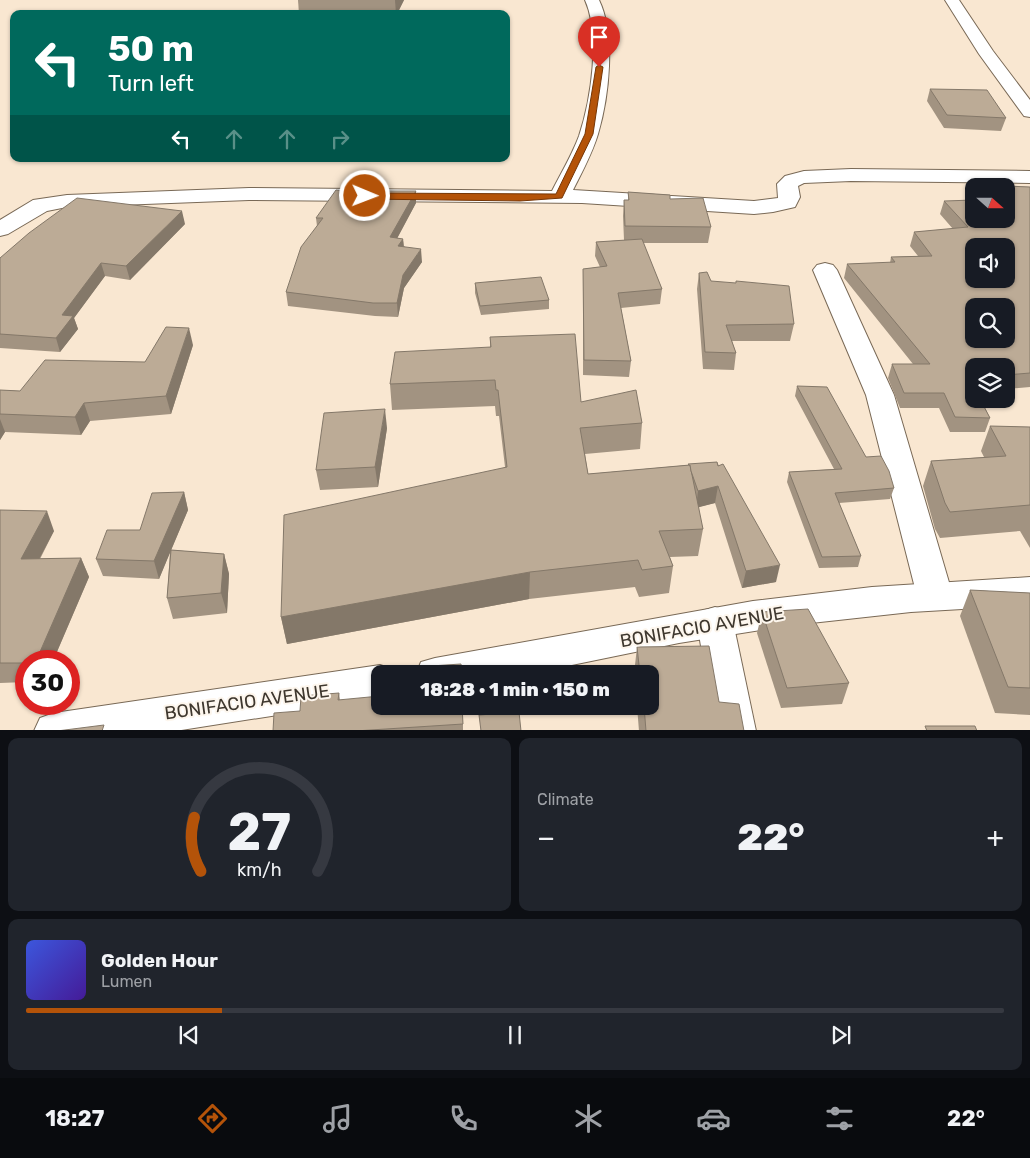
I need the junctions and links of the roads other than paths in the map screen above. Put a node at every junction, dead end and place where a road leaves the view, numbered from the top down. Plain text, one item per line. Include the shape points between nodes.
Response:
1 (592, 0) edge
2 (952, 0) edge
3 (1030, 112) edge
4 (1030, 177) edge
5 (559, 197) junction
6 (0, 229) edge
7 (826, 270) dead end
8 (1030, 591) edge
9 (935, 596) junction
10 (715, 622) junction
11 (492, 665) edge
12 (371, 683) edge
13 (54, 730) edge
14 (736, 730) edge

1 - 5 street via 600,26 602,49 589,134
2 - 3 street
4 - 5 street via 804,177 787,184 787,202 758,208
5 - 6 street via 249,194 67,201 41,205
7 - 9 street via 880,395
8 - 9 street, BONIFACIO AVENUE
9 - 10 street, BONIFACIO AVENUE
10 - 11 street, BONIFACIO AVENUE
10 - 14 street
12 - 13 street, BONIFACIO AVENUE

